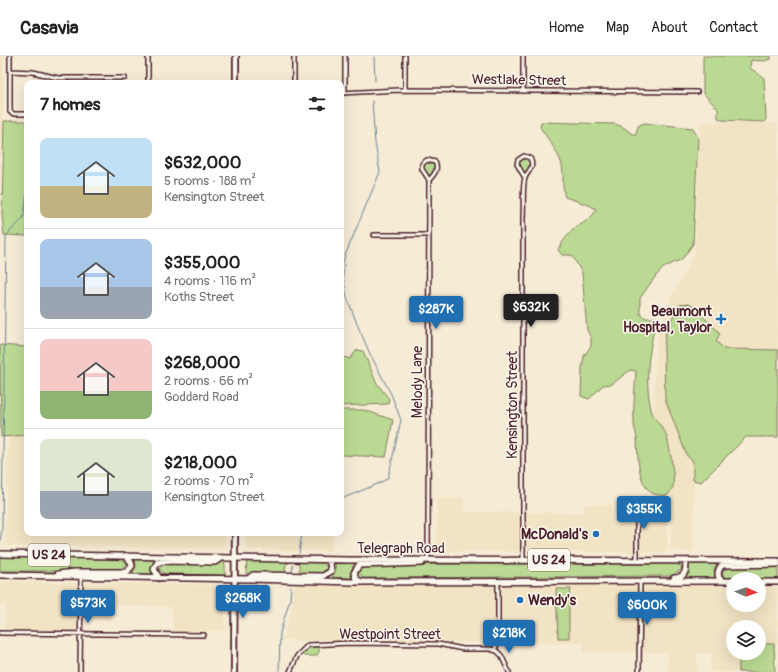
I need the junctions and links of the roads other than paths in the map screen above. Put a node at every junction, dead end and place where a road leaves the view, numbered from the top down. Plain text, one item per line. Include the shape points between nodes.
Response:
1 (10, 56) edge
2 (148, 56) edge
3 (236, 56) edge
4 (294, 56) edge
5 (346, 56) edge
6 (405, 56) edge
7 (523, 56) edge
8 (10, 71) junction
9 (115, 78) joint
10 (125, 78) dead end
11 (148, 80) edge
12 (236, 80) edge
13 (294, 80) edge
14 (405, 90) junction
15 (523, 91) junction
16 (697, 92) dead end
17 (345, 93) joint
18 (24, 114) edge
19 (525, 178) junction
20 (429, 180) junction
21 (374, 235) dead end
22 (428, 235) junction
23 (637, 507) dead end
24 (235, 536) edge
25 (0, 554) edge
26 (126, 556) junction
27 (222, 558) junction
28 (234, 558) junction
29 (328, 560) junction
30 (428, 560) junction
31 (438, 560) junction
32 (523, 560) junction
33 (637, 560) junction
34 (686, 561) junction
35 (778, 561) edge
36 (778, 564) edge
37 (0, 576) edge
38 (54, 576) junction
39 (81, 576) junction
40 (159, 578) junction
41 (235, 579) junction
42 (248, 579) junction
43 (605, 581) junction
44 (640, 581) junction
45 (722, 581) junction
46 (726, 581) edge
47 (361, 582) junction
48 (498, 582) junction
49 (766, 582) edge
50 (778, 582) edge
51 (0, 633) edge
52 (80, 634) junction
53 (204, 635) dead end
54 (494, 650) junction
55 (80, 672) edge
56 (234, 672) edge
57 (290, 672) edge
58 (510, 672) edge
59 (639, 672) edge

1 - 8 street
2 - 11 street
3 - 12 main road
4 - 13 street
5 - 17 street
6 - 14 street
7 - 15 street
8 - 9 street via 33,72 58,78
8 - 18 street via 10,112
9 - 10 street
14 - 15 street, Westlake Street
14 - 17 street, Westlake Street
15 - 16 street, Westlake Street
19 - 19 street, Kensington Street via 531,170 532,163 530,158 524,156 517,164
19 - 32 street, Kensington Street
20 - 20 street, Melody Lane via 436,171 437,164 433,160 422,164 422,169
20 - 22 street, Melody Lane
21 - 22 street
22 - 30 street, Melody Lane
23 - 33 street
24 - 28 main road
25 - 26 main road, Telegraph Road / US 24
26 - 27 main road, Telegraph Road / US 24
26 - 38 main road via 132,564 126,572 64,572
27 - 28 main road, Telegraph Road / US 24
27 - 40 main road via 215,562 163,561 157,563 154,568
28 - 29 main road, Telegraph Road / US 24
28 - 41 main road
29 - 30 main road, Telegraph Road / US 24
29 - 42 main road via 331,571 324,576 252,575
30 - 31 main road, Telegraph Road / US 24
31 - 32 main road, Telegraph Road / US 24
31 - 47 main road via 418,564 359,565 354,573 356,579
32 - 33 main road, Telegraph Road / US 24
33 - 34 main road, Telegraph Road / US 24
34 - 35 main road, Telegraph Road / US 24
34 - 43 main road via 685,572 678,578 629,577
36 - 45 main road via 724,565 718,572 718,577
37 - 38 main road, US 24
38 - 39 main road, US 24
39 - 40 main road, US 24
39 - 52 street
40 - 41 main road, US 24
41 - 42 main road, US 24
41 - 56 main road
42 - 47 main road, US 24
43 - 44 main road, US 24
43 - 48 main road, US 24
44 - 45 main road, US 24
44 - 59 street
45 - 46 main road, US 24
47 - 48 main road, US 24
48 - 54 street via 498,643
49 - 50 main road
51 - 52 street
52 - 53 street
52 - 55 street
54 - 57 street, Westpoint Street via 463,649 438,644 310,644 299,652
54 - 58 street via 501,655

